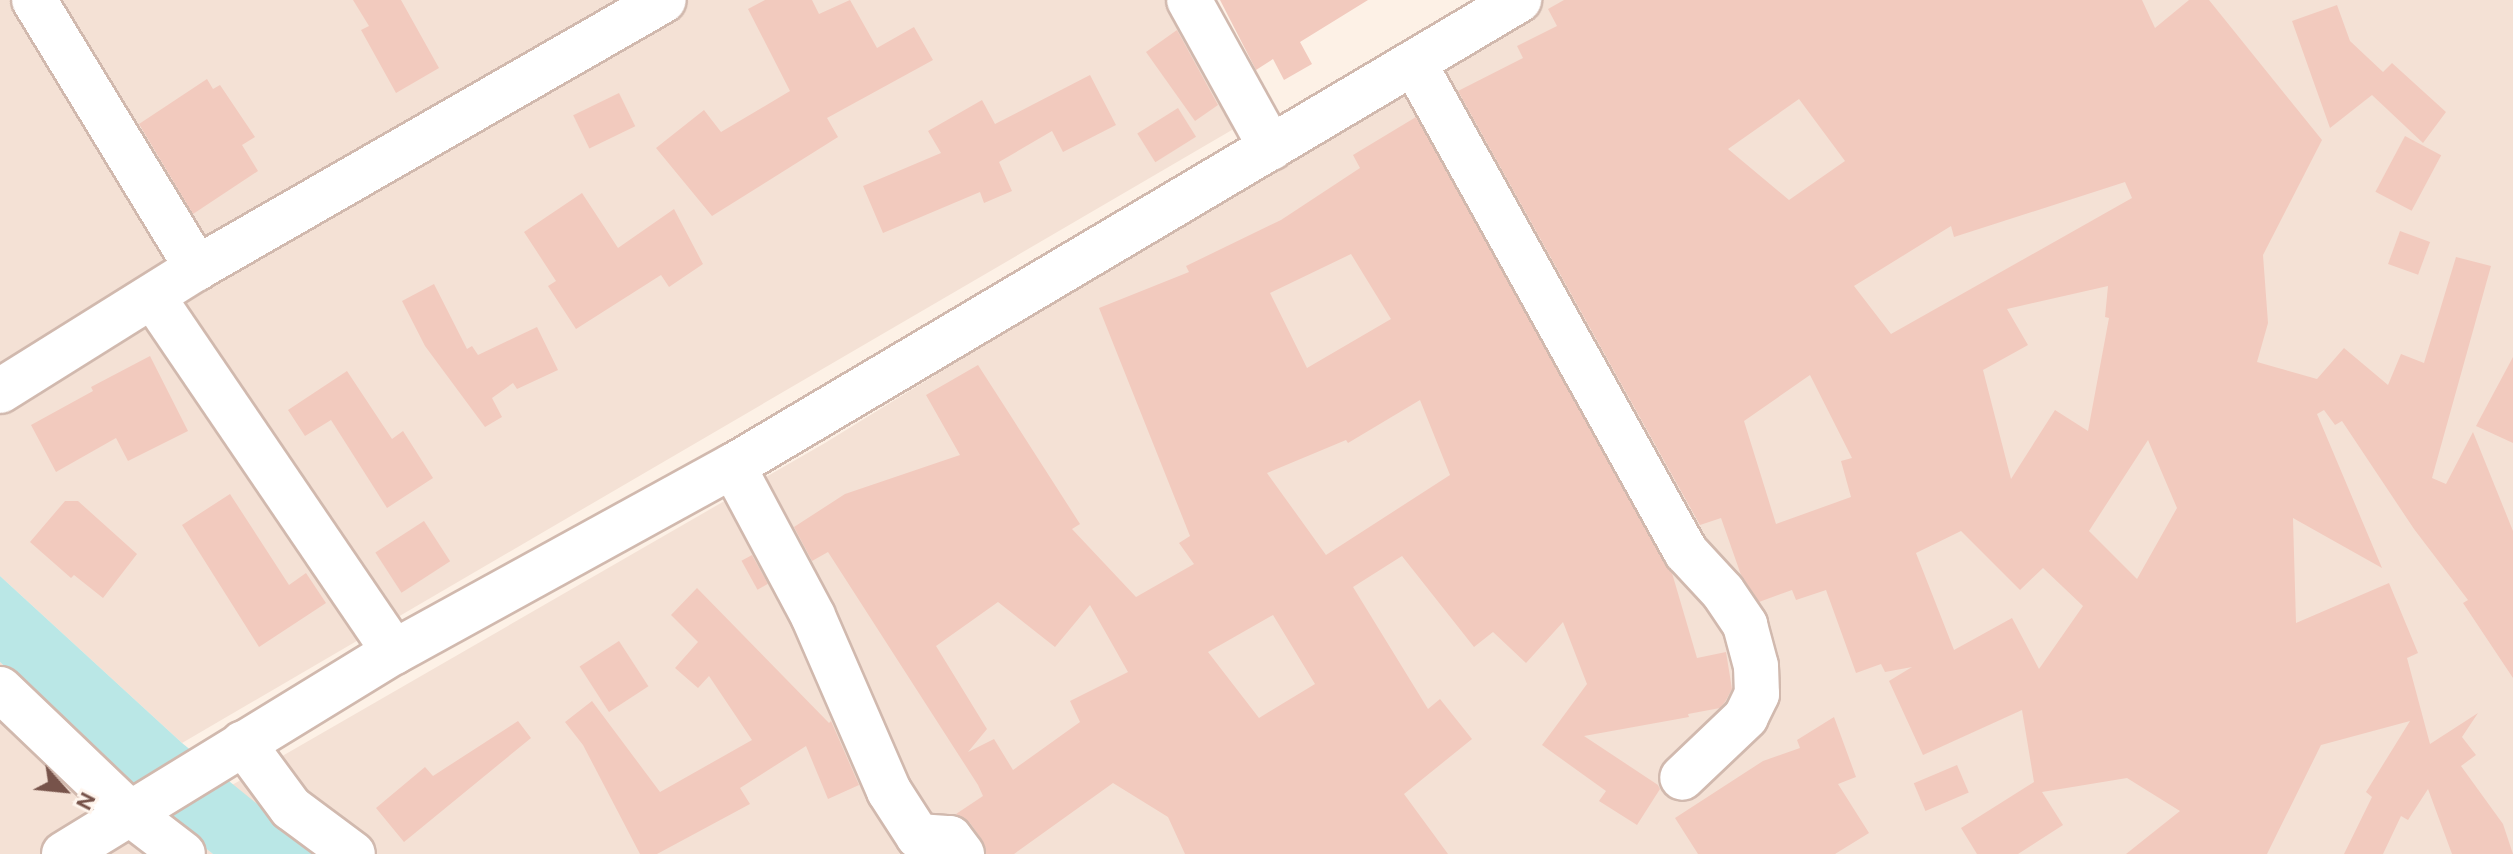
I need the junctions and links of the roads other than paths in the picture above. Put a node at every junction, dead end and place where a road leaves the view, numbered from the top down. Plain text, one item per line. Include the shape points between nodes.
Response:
1 (34, 0) edge
2 (664, 0) edge
3 (1189, 0) edge
4 (1519, 0) edge
5 (1414, 63) junction
6 (1271, 148) junction
7 (197, 268) junction
8 (153, 297) junction
9 (0, 391) edge
10 (733, 466) junction
11 (394, 652) junction
12 (0, 689) edge
13 (243, 743) junction
14 (1682, 778) dead end
15 (132, 815) junction
16 (64, 854) edge
17 (183, 854) edge
18 (353, 854) edge
19 (962, 854) edge

1 - 7 street
2 - 7 street
3 - 6 street
4 - 5 street
5 - 6 street
5 - 14 street via 1686,552 1745,625 1757,694 1746,717
6 - 10 street
7 - 8 street
8 - 9 street
8 - 11 street
10 - 11 street
10 - 19 street via 813,616 889,791 918,836 950,838
11 - 13 street
12 - 15 street
13 - 15 street
13 - 18 street via 291,808
15 - 16 street
15 - 17 street

